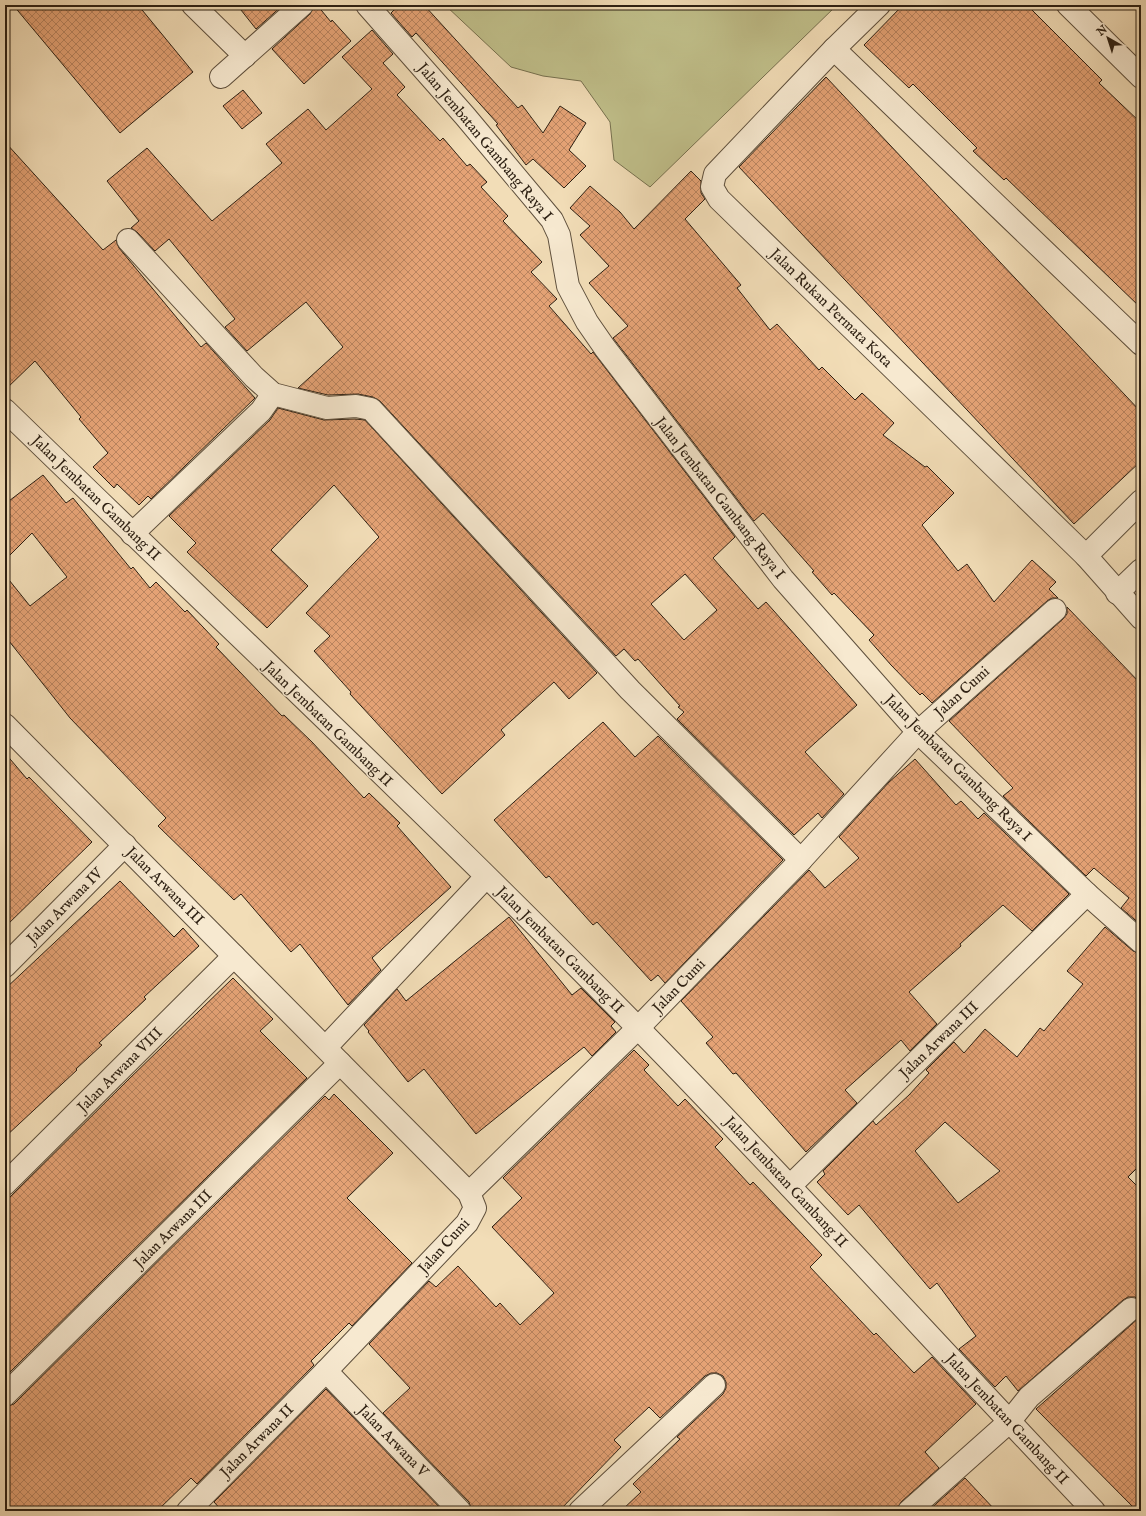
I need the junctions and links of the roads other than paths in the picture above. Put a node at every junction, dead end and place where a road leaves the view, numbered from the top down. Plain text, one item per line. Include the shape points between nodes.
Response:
1 (193, 5) edge
2 (302, 5) edge
3 (367, 5) edge
4 (879, 5) edge
5 (1068, 5) edge
6 (834, 49) junction
7 (245, 56) junction
8 (221, 77) dead end
9 (1141, 77) edge
10 (128, 240) dead end
11 (1141, 344) edge
12 (273, 394) junction
13 (5, 410) edge
14 (1141, 500) edge
15 (132, 534) junction
16 (1086, 556) junction
17 (1141, 570) edge
18 (1118, 593) junction
19 (1055, 610) dead end
20 (1141, 618) edge
21 (5, 725) edge
22 (918, 732) junction
23 (125, 845) junction
24 (801, 860) junction
25 (486, 877) junction
26 (1087, 894) junction
27 (1141, 942) edge
28 (234, 956) junction
29 (5, 966) edge
30 (638, 1028) junction
31 (333, 1055) junction
32 (5, 1184) edge
33 (790, 1186) junction
34 (469, 1193) junction
35 (1131, 1309) dead end
36 (326, 1371) junction
37 (714, 1385) dead end
38 (5, 1395) edge
39 (1009, 1422) junction
40 (188, 1511) edge
41 (460, 1511) edge
42 (580, 1511) edge
43 (909, 1511) edge
44 (1094, 1511) edge

1 - 7 street
2 - 7 street
3 - 22 street, Jalan Jembatan Gambang Raya I via 552,220 559,235 568,286 587,322 605,348 783,579
4 - 6 street, Jalan Rukan Permata Kota
5 - 9 street
6 - 11 street
6 - 16 street, Jalan Rukan Permata Kota via 715,174 712,187 719,199
7 - 8 street
10 - 12 street via 254,377
12 - 15 street via 261,411
12 - 24 street via 327,408 356,406 371,409 630,690
13 - 15 street, Jalan Jembatan Gambang II
14 - 16 street
15 - 25 street, Jalan Jembatan Gambang II
16 - 18 street, Jalan Rukan Permata Kota
17 - 18 street
18 - 20 street, Jalan Rukan Permata Kota
19 - 22 street, Jalan Cumi
21 - 23 street, Jalan Arwana III
22 - 24 street, Jalan Cumi
22 - 26 street, Jalan Jembatan Gambang Raya I
23 - 28 street, Jalan Arwana III
23 - 29 street, Jalan Arwana IV
24 - 30 street, Jalan Cumi
25 - 30 street, Jalan Jembatan Gambang II
25 - 31 street, Jalan Arwana III
26 - 27 street, Jalan Jembatan Gambang Raya I
26 - 33 street, Jalan Arwana III
28 - 31 street, Jalan Arwana III
28 - 32 street, Jalan Arwana VIII
30 - 33 street, Jalan Jembatan Gambang II
30 - 34 street, Jalan Cumi
31 - 34 street, Jalan Arwana III
31 - 38 street, Jalan Arwana III
33 - 39 street, Jalan Jembatan Gambang II
34 - 36 street, Jalan Cumi via 474,1208 468,1223
35 - 39 street via 1029,1397
36 - 40 street, Jalan Arwana II
36 - 41 street, Jalan Arwana V
37 - 42 street
39 - 43 street
39 - 44 street, Jalan Jembatan Gambang II

